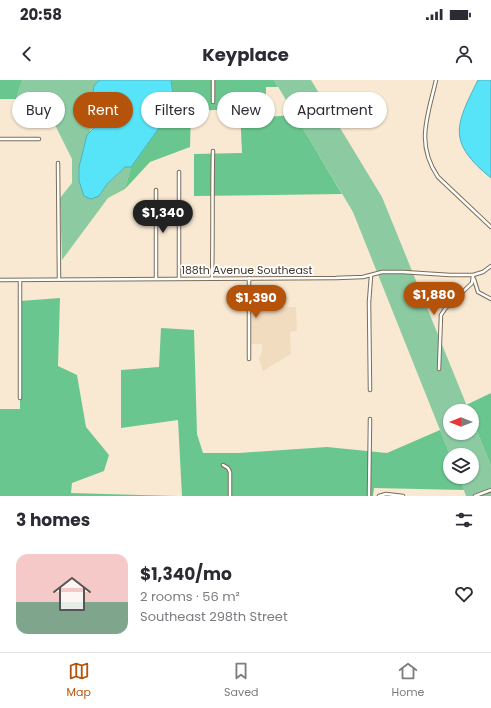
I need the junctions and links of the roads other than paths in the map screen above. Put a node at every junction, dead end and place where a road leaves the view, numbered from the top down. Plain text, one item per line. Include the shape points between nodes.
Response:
1 (213, 80) edge
2 (436, 80) edge
3 (213, 102) dead end
4 (0, 139) edge
5 (39, 139) dead end
6 (213, 151) dead end
7 (58, 163) dead end
8 (179, 172) dead end
9 (156, 190) dead end
10 (491, 227) edge
11 (491, 266) edge
12 (473, 275) junction
13 (371, 276) junction
14 (156, 278) junction
15 (179, 278) junction
16 (212, 278) junction
17 (249, 278) junction
18 (59, 279) junction
19 (0, 280) edge
20 (20, 280) junction
21 (491, 299) edge
22 (249, 359) dead end
23 (440, 369) dead end
24 (370, 390) dead end
25 (20, 398) dead end
26 (370, 419) dead end
27 (224, 465) dead end
28 (491, 490) edge
29 (230, 496) edge
30 (369, 496) edge
31 (379, 496) edge
32 (403, 496) edge
33 (475, 496) edge

1 - 3 street
2 - 10 street via 425,127 427,156 438,177
4 - 5 street
6 - 16 street
7 - 18 street
8 - 15 street
9 - 14 street
11 - 12 street, 188th Avenue Southeast
12 - 13 street, 188th Avenue Southeast via 382,272
12 - 21 street via 478,292
12 - 23 street via 472,283 441,314
13 - 17 street, 188th Avenue Southeast
13 - 24 street
14 - 15 street, 188th Avenue Southeast
14 - 18 street, 188th Avenue Southeast
15 - 16 street, 188th Avenue Southeast
16 - 17 street, 188th Avenue Southeast
17 - 22 street
18 - 20 street, 188th Avenue Southeast
19 - 20 street, 188th Avenue Southeast
20 - 25 street
26 - 30 street
27 - 29 street via 230,472
28 - 33 street
31 - 32 street

